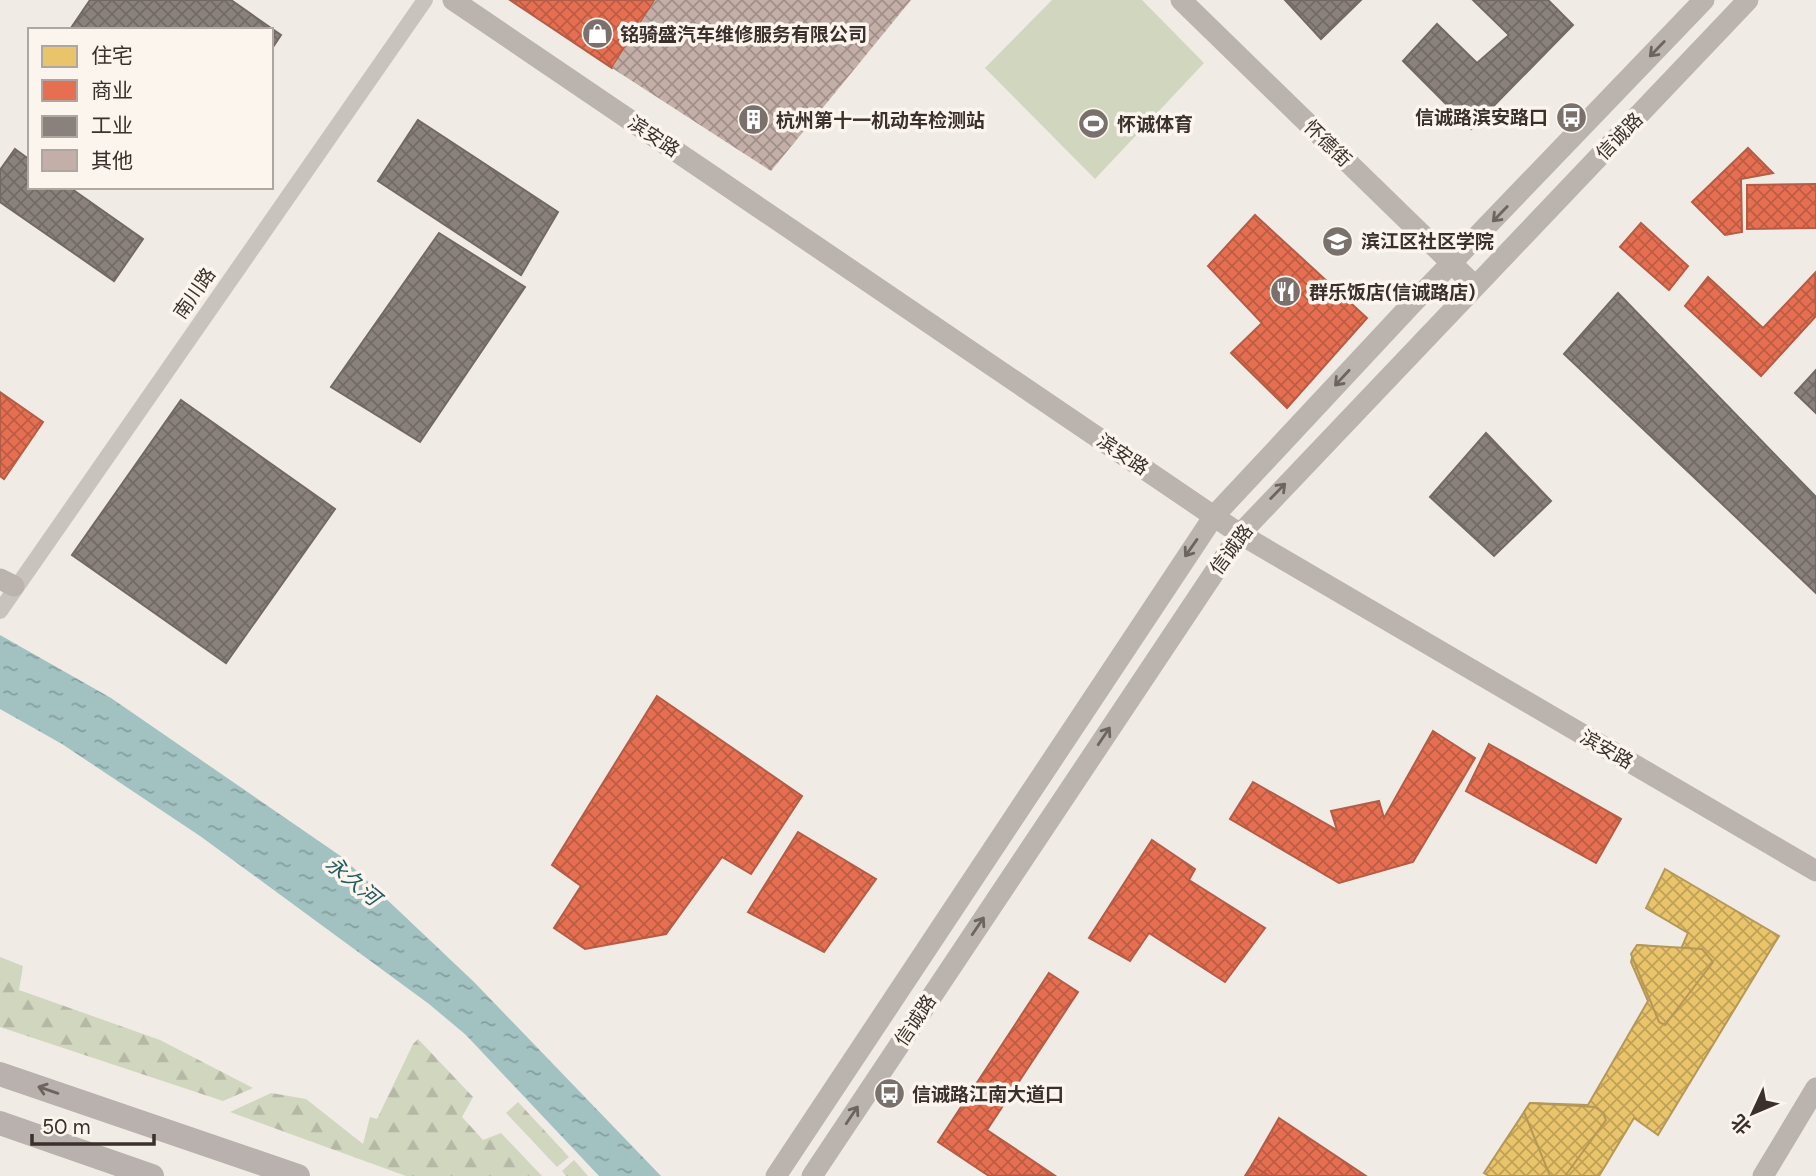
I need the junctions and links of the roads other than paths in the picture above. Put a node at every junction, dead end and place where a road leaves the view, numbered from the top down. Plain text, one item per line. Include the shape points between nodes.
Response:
1 (425, 0) edge
2 (453, 0) edge
3 (1181, 0) edge
4 (1704, 0) edge
5 (1748, 0) edge
6 (1452, 263) junction
7 (1475, 286) junction
8 (1214, 516) junction
9 (1240, 534) junction
10 (7, 583) edge
11 (0, 611) edge
12 (1816, 871) edge
13 (0, 1074) edge
14 (1816, 1088) edge
15 (0, 1123) edge
16 (813, 1174) edge
17 (152, 1176) edge
18 (298, 1176) edge
19 (776, 1176) edge
20 (1763, 1176) edge

1 - 10 street, 南川路
2 - 8 main road, 滨安路
3 - 6 main road, 怀德街
4 -> 6 main road, 信诚路
5 - 7 main road, 信诚路
6 - 7 main road, 怀德街
6 -> 8 main road, 信诚路
9 -> 7 main road, 信诚路
8 - 9 main road, 滨安路
8 -> 19 main road, 信诚路
9 - 12 main road, 滨安路
16 -> 9 main road, 信诚路
10 - 11 street, 南川路
18 -> 13 main road
14 - 20 main road
15 - 17 main road

